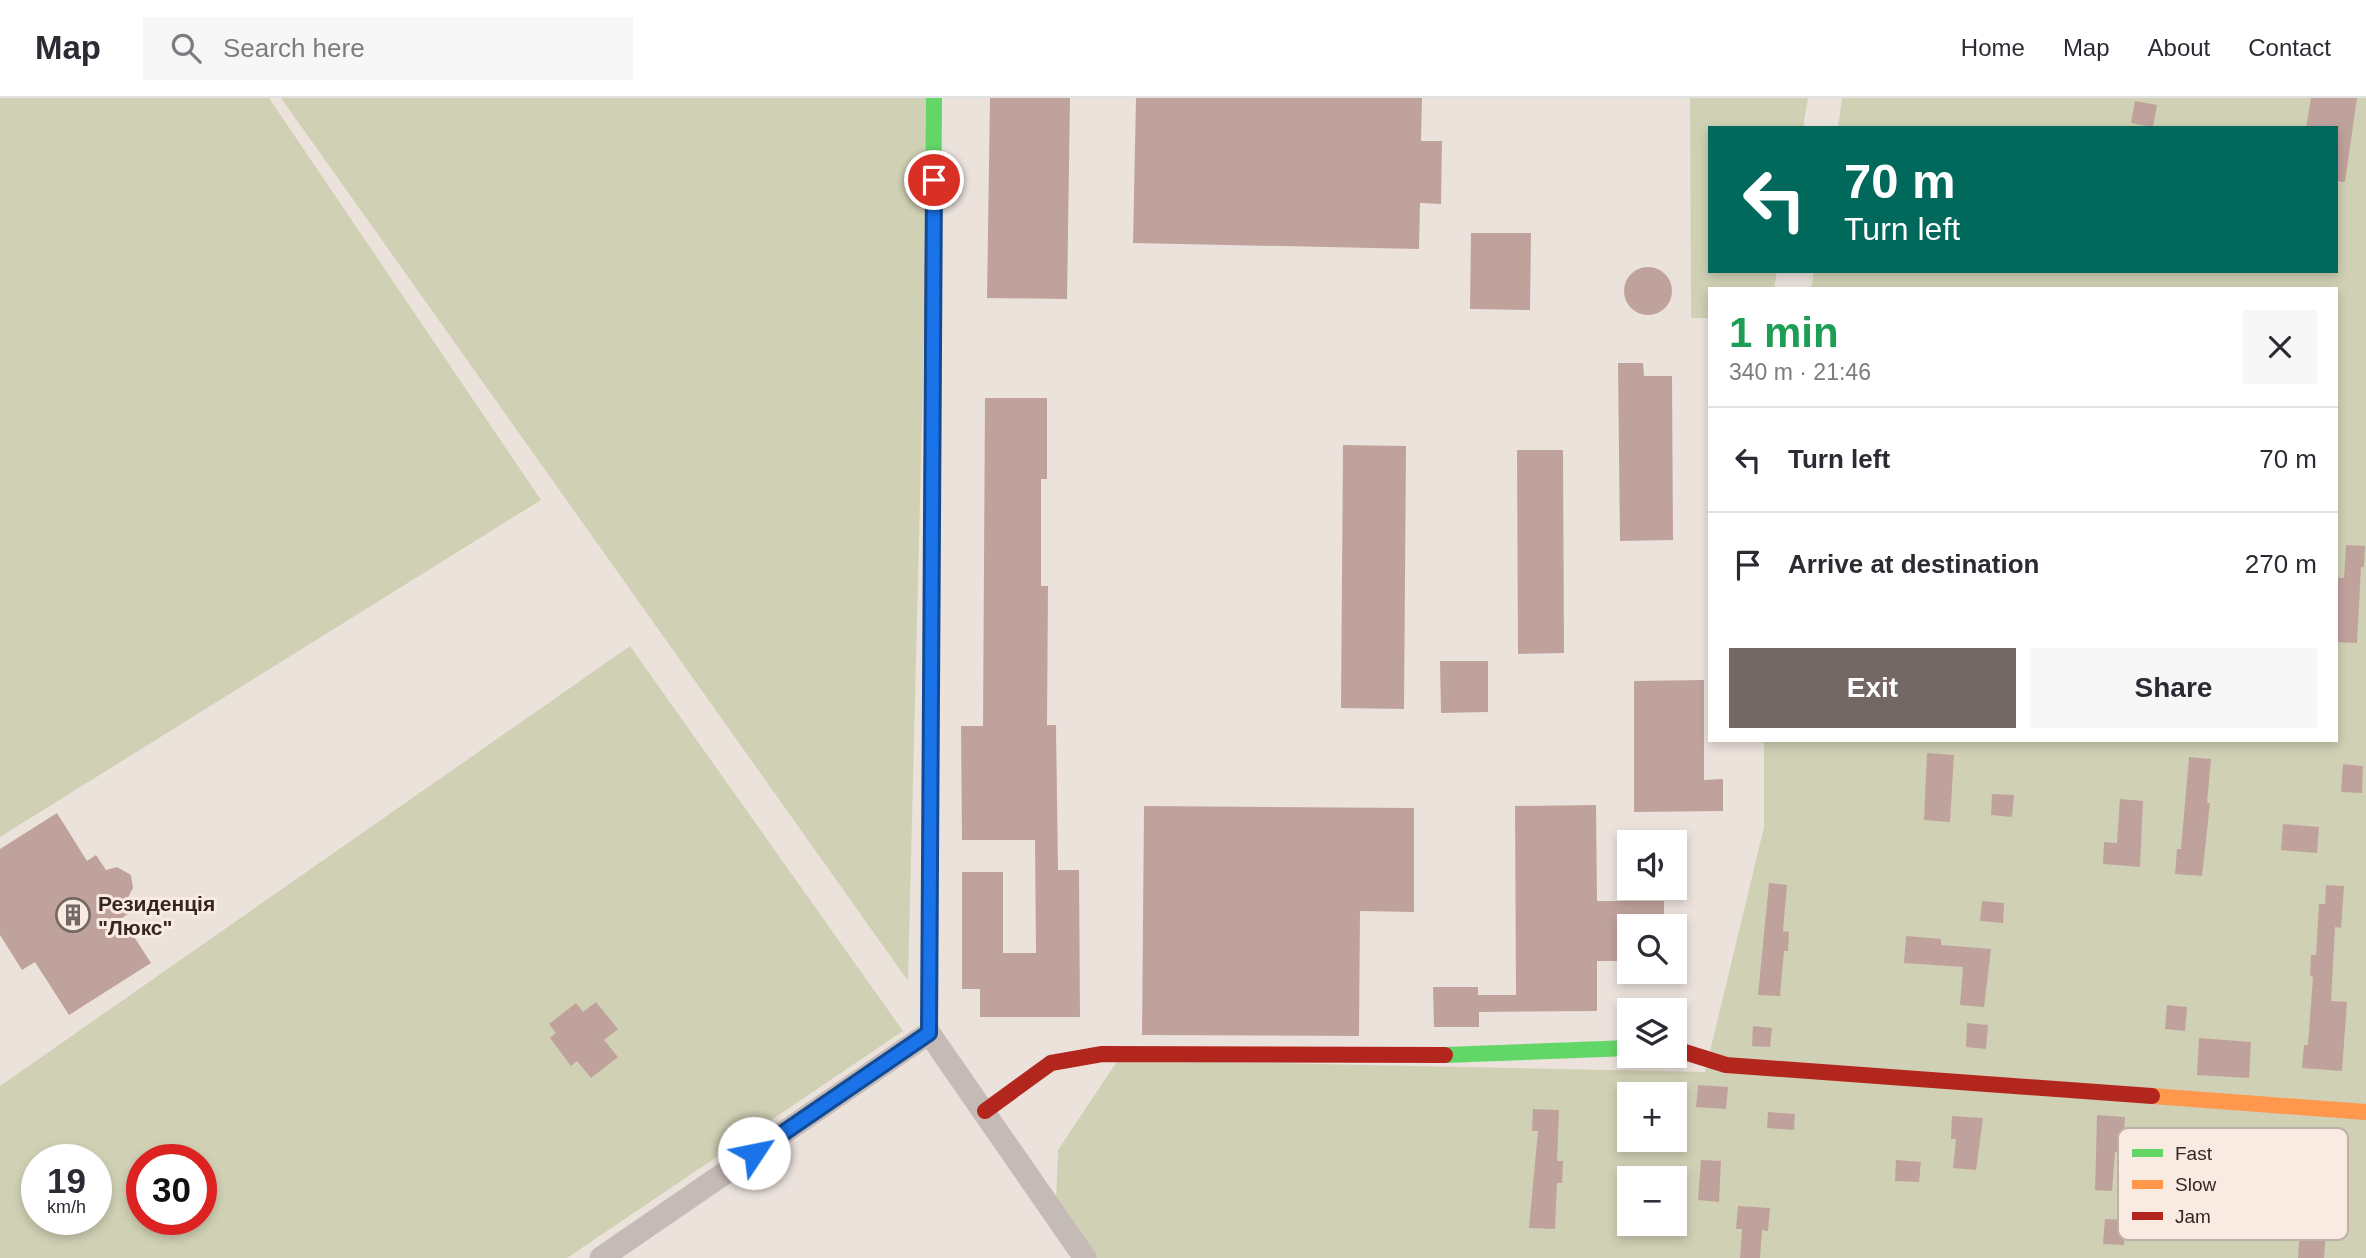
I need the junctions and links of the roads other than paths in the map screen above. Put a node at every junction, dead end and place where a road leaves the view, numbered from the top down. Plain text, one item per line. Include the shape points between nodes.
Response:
1 (934, 98) edge
2 (929, 1033) junction
3 (1617, 1048) edge
4 (1687, 1053) edge
5 (985, 1111) junction
6 (2366, 1112) edge
7 (601, 1258) edge
8 (1084, 1258) edge

1 - 2 street
2 - 5 street
2 - 7 street
3 - 5 street via 1414,1056 1102,1054 1051,1063
4 - 6 street via 1726,1065
5 - 8 street

